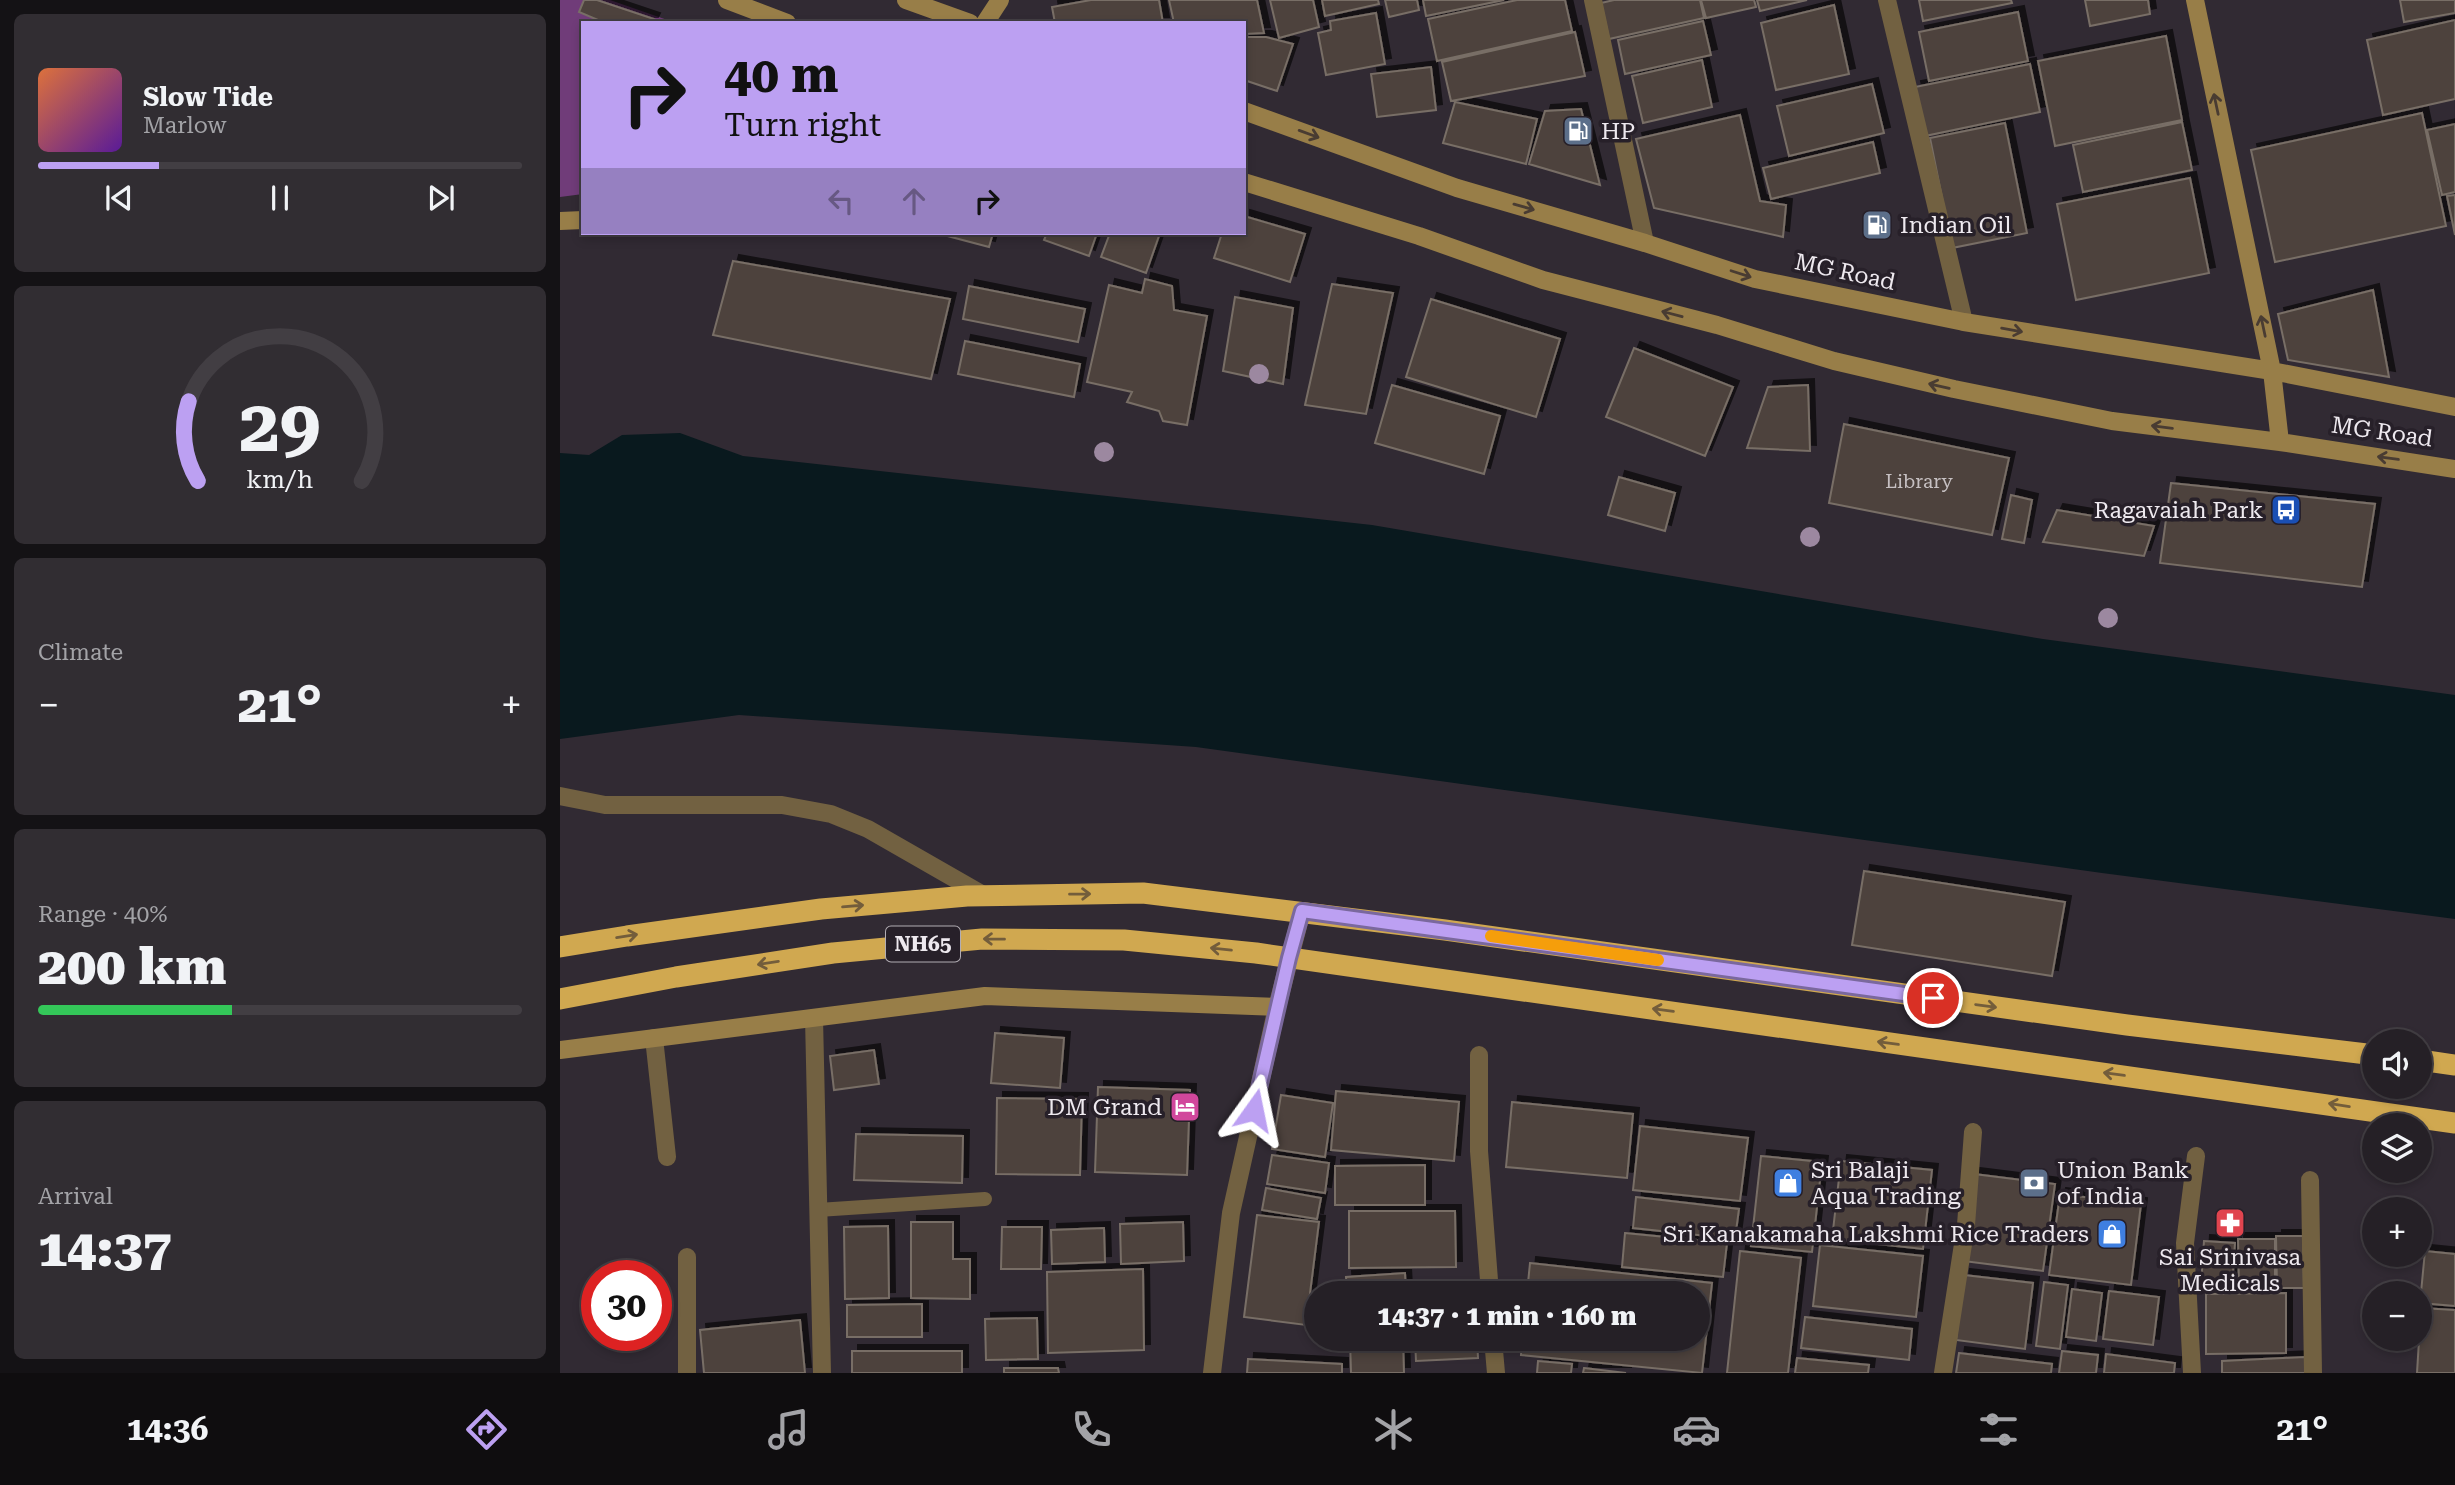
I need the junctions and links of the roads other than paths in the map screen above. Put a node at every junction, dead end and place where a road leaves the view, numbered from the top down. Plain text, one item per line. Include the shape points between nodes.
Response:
1 (727, 0) edge
2 (906, 0) edge
3 (1000, 0) edge
4 (1593, 0) edge
5 (1888, 0) edge
6 (2195, 0) edge
7 (781, 21) edge
8 (964, 21) edge
9 (986, 21) edge
10 (1246, 112) edge
11 (1246, 183) edge
12 (581, 219) edge
13 (560, 221) edge
14 (1645, 243) junction
15 (1964, 322) junction
16 (2272, 372) junction
17 (2455, 407) edge
18 (2280, 442) junction
19 (2455, 468) edge
20 (560, 796) edge
21 (985, 896) junction
22 (1302, 911) junction
23 (560, 947) edge
24 (1289, 958) junction
25 (560, 999) edge
26 (1277, 1007) junction
27 (814, 1018) junction
28 (654, 1038) junction
29 (560, 1050) edge
30 (2362, 1053) edge
31 (1479, 1055) dead end
32 (2432, 1061) edge
33 (2453, 1064) edge
34 (2455, 1123) edge
35 (1973, 1132) dead end
36 (2196, 1156) dead end
37 (667, 1157) dead end
38 (2310, 1180) dead end
39 (985, 1199) dead end
40 (818, 1210) junction
41 (687, 1257) dead end
42 (1489, 1281) edge
43 (1494, 1351) edge
44 (687, 1373) edge
45 (822, 1373) edge
46 (1212, 1373) edge
47 (1496, 1373) edge
48 (1943, 1373) edge
49 (2192, 1373) edge
50 (2313, 1373) edge

1 - 7 main road
2 - 8 main road
3 - 9 main road
4 - 14 street
5 - 15 street
16 -> 6 main road
10 -> 14 main road, MG Road via 1457,188
18 -> 11 main road, MG Road via 2112,421 1834,361 1543,280
12 - 13 main road
14 -> 15 main road, MG Road via 1755,279
15 -> 16 main road, MG Road
16 - 17 main road, MG Road
16 - 18 main road
19 -> 18 main road, MG Road
20 - 21 street via 605,805 782,805 831,814 868,829
21 -> 22 highway, NH65 via 1143,893
23 -> 21 highway, NH65 via 821,909
22 - 24 street
22 -> 30 highway, NH65
24 -> 25 highway, NH65 via 1124,940 982,939 833,953
24 - 26 street
34 -> 24 highway, NH65
26 - 27 main road via 985,996
26 - 46 street via 1231,1213
27 - 28 main road
27 - 40 street
28 - 29 main road
28 - 37 street
31 - 42 street via 1479,1152
32 - 33 highway
35 - 48 street via 1966,1225
36 - 49 street via 2185,1243
38 - 50 street
39 - 40 lane
40 - 45 street
41 - 44 street
43 - 47 street

